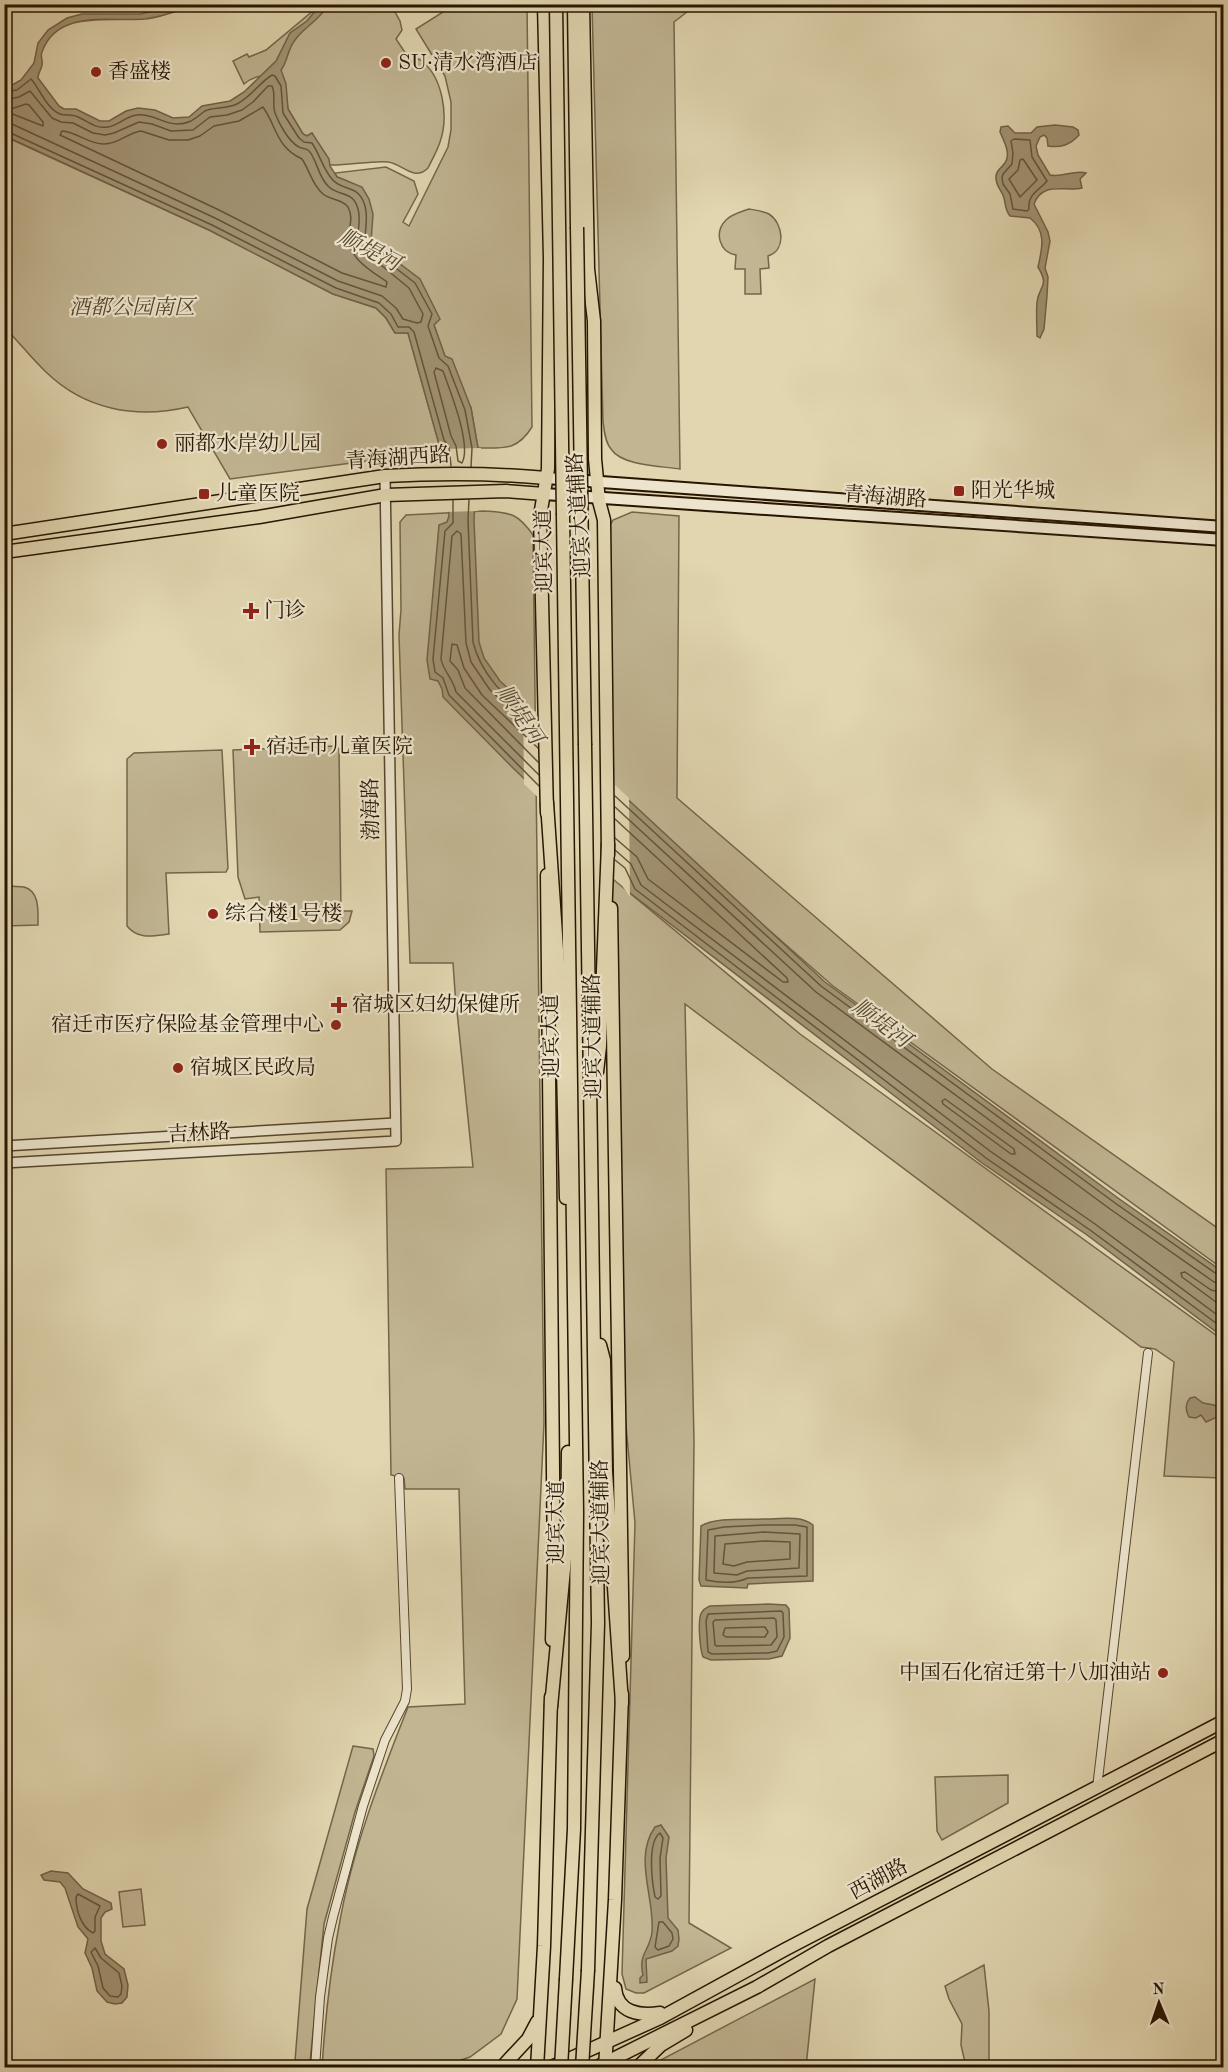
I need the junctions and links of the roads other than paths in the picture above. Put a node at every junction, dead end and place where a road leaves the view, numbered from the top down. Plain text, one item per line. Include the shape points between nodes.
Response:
1 (544, 4) edge
2 (556, 4) edge
3 (574, 4) edge
4 (583, 4) edge
5 (385, 476) junction
6 (546, 478) junction
7 (597, 481) junction
8 (544, 494) junction
9 (386, 495) junction
10 (599, 497) junction
11 (1224, 527) edge
12 (4, 534) edge
13 (1224, 540) edge
14 (4, 552) edge
15 (547, 803) junction
16 (607, 884) junction
17 (395, 1123) junction
18 (591, 1124) junction
19 (396, 1141) joint
20 (4, 1146) edge
21 (4, 1163) edge
22 (574, 1263) junction
23 (575, 1286) junction
24 (595, 1319) junction
25 (1148, 1353) dead end
26 (399, 1478) dead end
27 (621, 1703) junction
28 (551, 1707) junction
29 (1220, 1722) edge
30 (1221, 1742) edge
31 (1097, 1788) junction
32 (613, 1940) junction
33 (544, 1963) junction
34 (758, 1964) junction
35 (757, 1987) junction
36 (607, 2041) junction
37 (602, 2066) edge
38 (315, 2067) edge
39 (501, 2067) edge
40 (537, 2067) edge
41 (549, 2067) edge
42 (561, 2067) edge
43 (582, 2067) edge
44 (637, 2067) edge

1 - 6 main road, 迎宾大道辅路 via 550,258
2 - 22 main road, 迎宾大道, bridge
3 - 18 main road, 迎宾大道, bridge
4 - 7 main road, 迎宾大道辅路
5 - 6 main road, 青海湖西路 via 496,474
5 - 9 street, 渤海路
5 - 12 main road, 青海湖西路
6 - 7 main road, 青海湖路
6 - 8 main road, 迎宾大道辅路
7 - 10 main road, 迎宾大道辅路
7 - 11 main road, 青海湖路
8 - 9 main road, 青海湖西路 via 495,491
8 - 10 main road, 青海湖路
8 - 15 main road, 迎宾大道辅路 via 540,516
9 - 14 main road, 青海湖西路 via 259,517
9 - 17 street, 渤海路
10 - 13 main road, 青海湖路
10 - 16 main road, 迎宾大道辅路 via 604,520
15 - 22 main road via 562,1023 564,1178
15 - 28 main road, 迎宾大道辅路 via 554,1570
16 - 18 main road via 600,1046
16 - 27 main road, 迎宾大道辅路 via 624,1629
17 - 19 street, 渤海路
17 - 20 street, 吉林路
18 - 24 main road, 迎宾大道
19 - 21 street, 吉林路
22 - 23 main road, 迎宾大道
23 - 28 main road via 567,1329 567,1537
23 - 42 main road, 迎宾大道, bridge via 574,1828
24 - 27 main road via 604,1360
24 - 43 main road, 迎宾大道, bridge via 598,1623
25 - 31 street
26 - 38 street via 407,1689 374,1773 333,1917
27 - 32 main road, 迎宾大道辅路
28 - 33 main road, 迎宾大道辅路
29 - 31 main road, 西湖路
30 - 35 main road, 西湖路 via 828,1946
31 - 34 main road, 西湖路
32 - 34 main road via 618,2002 627,2010 647,2015 666,2012
32 - 36 main road, 迎宾大道辅路
33 - 39 main road via 536,2026
33 - 40 main road, 迎宾大道辅路
34 - 36 main road, 西湖路 via 660,2018
35 - 37 main road, 西湖路
35 - 44 main road via 661,2045
36 - 37 main road, 迎宾大道辅路
36 - 41 main road, 西湖路

